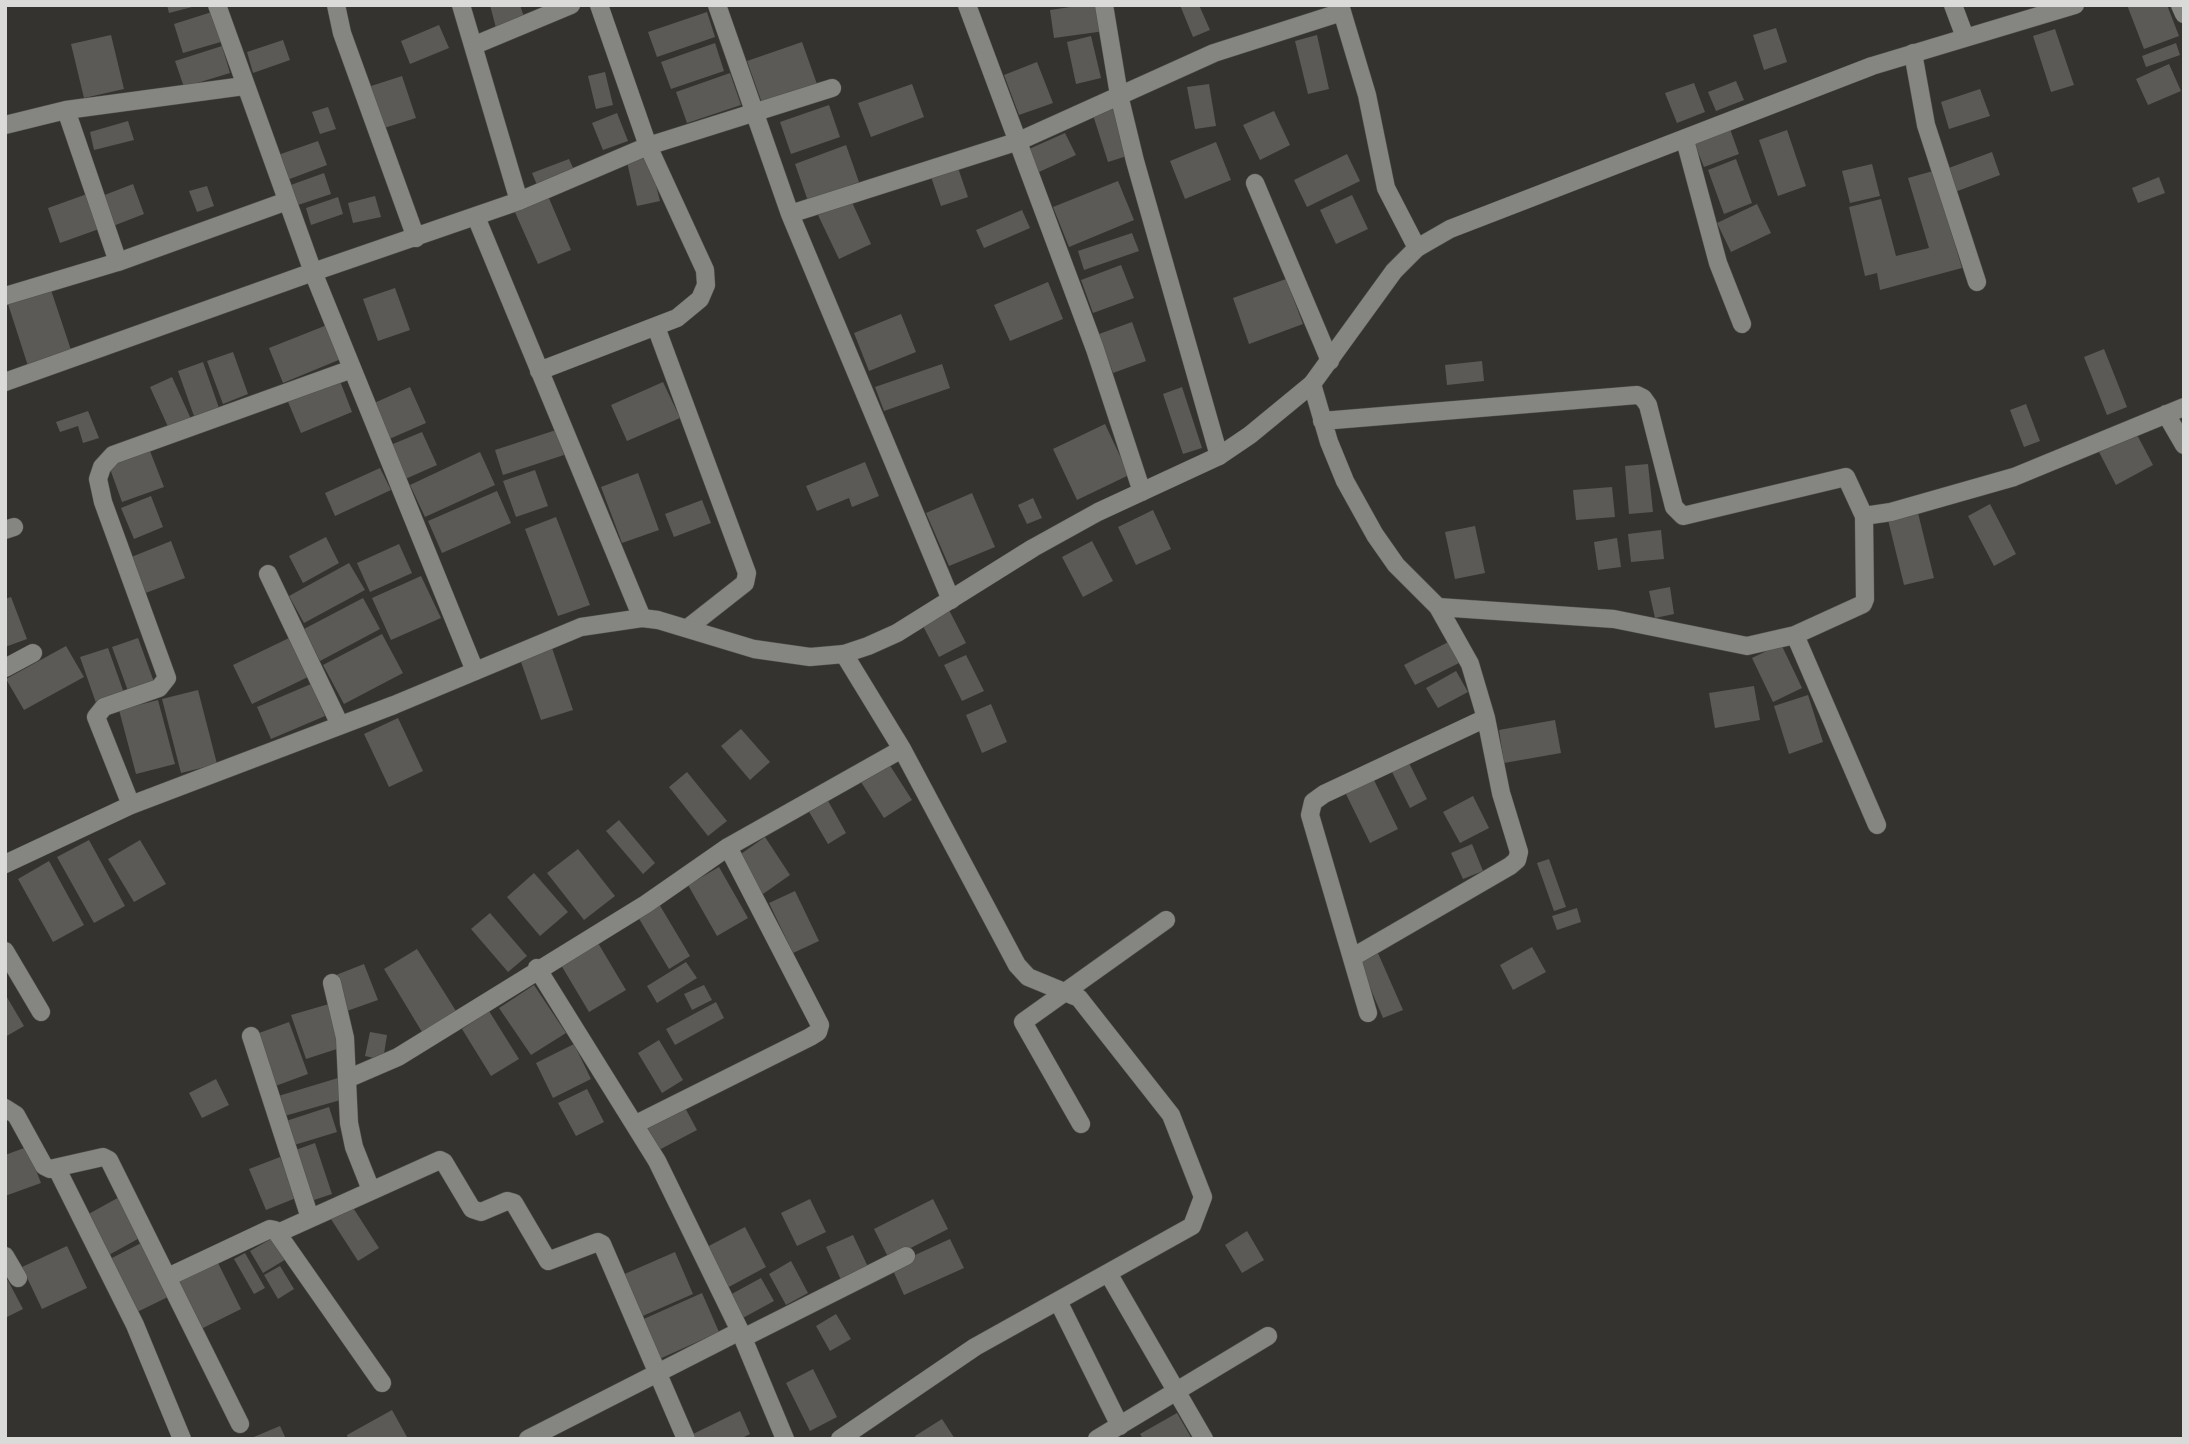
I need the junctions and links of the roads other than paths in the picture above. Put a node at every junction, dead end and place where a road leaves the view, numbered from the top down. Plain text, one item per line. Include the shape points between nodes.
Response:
1 (217, 5) edge
2 (336, 5) edge
3 (461, 5) edge
4 (571, 5) edge
5 (599, 5) edge
6 (717, 5) edge
7 (967, 5) edge
8 (1104, 5) edge
9 (1953, 5) edge
10 (2075, 5) edge
11 (2180, 5) edge
12 (1341, 9) edge
13 (2184, 14) edge
14 (1965, 37) junction
15 (475, 45) junction
16 (1913, 53) junction
17 (244, 86) junction
18 (832, 89) dead end
19 (1119, 95) junction
20 (66, 110) junction
21 (752, 112) junction
22 (5, 125) edge
23 (1685, 140) junction
24 (1019, 141) junction
25 (648, 146) junction
26 (1255, 183) dead end
27 (287, 201) junction
28 (519, 201) junction
29 (790, 214) junction
30 (476, 217) junction
31 (416, 238) junction
32 (1417, 248) junction
33 (118, 262) junction
34 (313, 272) junction
35 (1977, 282) dead end
36 (5, 296) edge
37 (1742, 324) dead end
38 (656, 327) junction
39 (1329, 361) junction
40 (352, 369) junction
41 (540, 370) junction
42 (5, 382) edge
43 (1312, 384) junction
44 (2184, 407) edge
45 (2166, 414) junction
46 (1322, 421) junction
47 (2184, 445) edge
48 (1219, 456) junction
49 (1142, 492) junction
50 (1864, 516) junction
51 (268, 574) dead end
52 (951, 600) junction
53 (1438, 607) junction
54 (642, 618) junction
55 (689, 627) junction
56 (1795, 635) junction
57 (33, 653) dead end
58 (844, 654) junction
59 (5, 668) edge
60 (475, 671) junction
61 (1486, 718) junction
62 (340, 725) junction
63 (902, 749) junction
64 (131, 805) junction
65 (1877, 825) dead end
66 (728, 847) junction
67 (5, 864) edge
68 (1166, 920) dead end
69 (5, 951) edge
70 (1353, 957) junction
71 (537, 968) junction
72 (332, 983) dead end
73 (1063, 991) junction
74 (41, 1012) dead end
75 (1368, 1013) dead end
76 (251, 1036) dead end
77 (347, 1079) junction
78 (5, 1108) edge
79 (636, 1124) junction
80 (1081, 1124) dead end
81 (57, 1169) junction
82 (371, 1190) junction
83 (310, 1218) junction
84 (278, 1233) junction
85 (5, 1256) edge
86 (906, 1256) dead end
87 (1108, 1273) junction
88 (167, 1277) junction
89 (18, 1278) dead end
90 (1058, 1301) junction
91 (742, 1335) junction
92 (1268, 1336) dead end
93 (657, 1374) junction
94 (382, 1383) dead end
95 (1176, 1393) junction
96 (240, 1424) dead end
97 (1120, 1426) junction
98 (182, 1439) edge
99 (528, 1439) edge
100 (686, 1439) edge
101 (785, 1439) edge
102 (840, 1439) edge
103 (1097, 1439) edge
104 (1204, 1439) edge

1 - 17 street
2 - 31 street
3 - 15 street
4 - 15 street
5 - 25 street
6 - 21 street
7 - 24 street
8 - 19 street
9 - 14 street
10 - 14 street
11 - 13 street
12 - 19 street via 1214,53
12 - 32 street via 1367,95 1386,188
14 - 16 street
15 - 28 street
16 - 23 street via 1805,90
16 - 35 street via 1927,125
17 - 20 street
17 - 27 street
18 - 21 street
19 - 24 street
19 - 48 street
20 - 22 street
20 - 33 street
21 - 25 street
21 - 29 street
23 - 32 street via 1479,216
23 - 37 street via 1718,263
24 - 29 street
24 - 49 street
25 - 28 street
25 - 38 street via 705,270 706,285 691,308
26 - 39 street
27 - 33 street
27 - 34 street
28 - 30 street
29 - 52 street
30 - 31 street
30 - 41 street
31 - 34 street
32 - 39 street via 1378,288
33 - 36 street
34 - 40 street
34 - 42 street
38 - 41 street
38 - 55 street via 747,573 745,583
39 - 43 street
40 - 60 street
40 - 64 street via 113,455 102,467 98,479 103,502 167,678 159,688 104,707 96,718
41 - 54 street
43 - 46 street
43 - 48 street via 1274,418
44 - 45 street
45 - 47 street
45 - 50 street via 2014,477
46 - 50 street via 1637,395 1648,405 1674,507 1683,516 1846,477
46 - 53 street via 1345,481 1375,535 1396,565
48 - 49 street
49 - 52 street via 1032,548
50 - 56 street via 1866,599
51 - 62 street
52 - 58 street via 897,633
53 - 56 street via 1614,619 1747,646
53 - 61 street via 1470,664
54 - 55 street
54 - 60 street via 581,627
55 - 58 street via 780,654
56 - 65 street
57 - 59 street
58 - 63 street
60 - 62 street
61 - 70 street via 1519,852 1517,860
61 - 70 street via 1313,802 1310,815
62 - 64 street
63 - 66 street
63 - 73 street via 1017,965 1028,976
64 - 67 street
66 - 71 street via 646,904
66 - 79 street via 820,1025 818,1032
68 - 73 street
69 - 74 street
70 - 75 street
71 - 77 street via 398,1056
71 - 79 street
72 - 77 street via 345,1038
73 - 80 street via 1023,1022
73 - 87 street via 1079,998 1171,1115 1203,1197 1192,1226
76 - 83 street
77 - 82 street via 354,1147
78 - 81 street via 16,1115 44,1166
79 - 91 street
81 - 88 street via 103,1157 108,1160
81 - 98 street via 135,1325
82 - 83 street
82 - 93 street via 440,1160 472,1209 481,1212 514,1203 548,1261 602,1244
83 - 84 street
84 - 88 street via 270,1229
84 - 94 street
85 - 89 street
86 - 91 street
87 - 90 street
87 - 95 street
88 - 96 street
90 - 97 street
90 - 102 street via 975,1347
91 - 93 street
91 - 101 street
92 - 95 street
93 - 99 street
93 - 100 street
95 - 97 street
95 - 104 street
97 - 103 street

